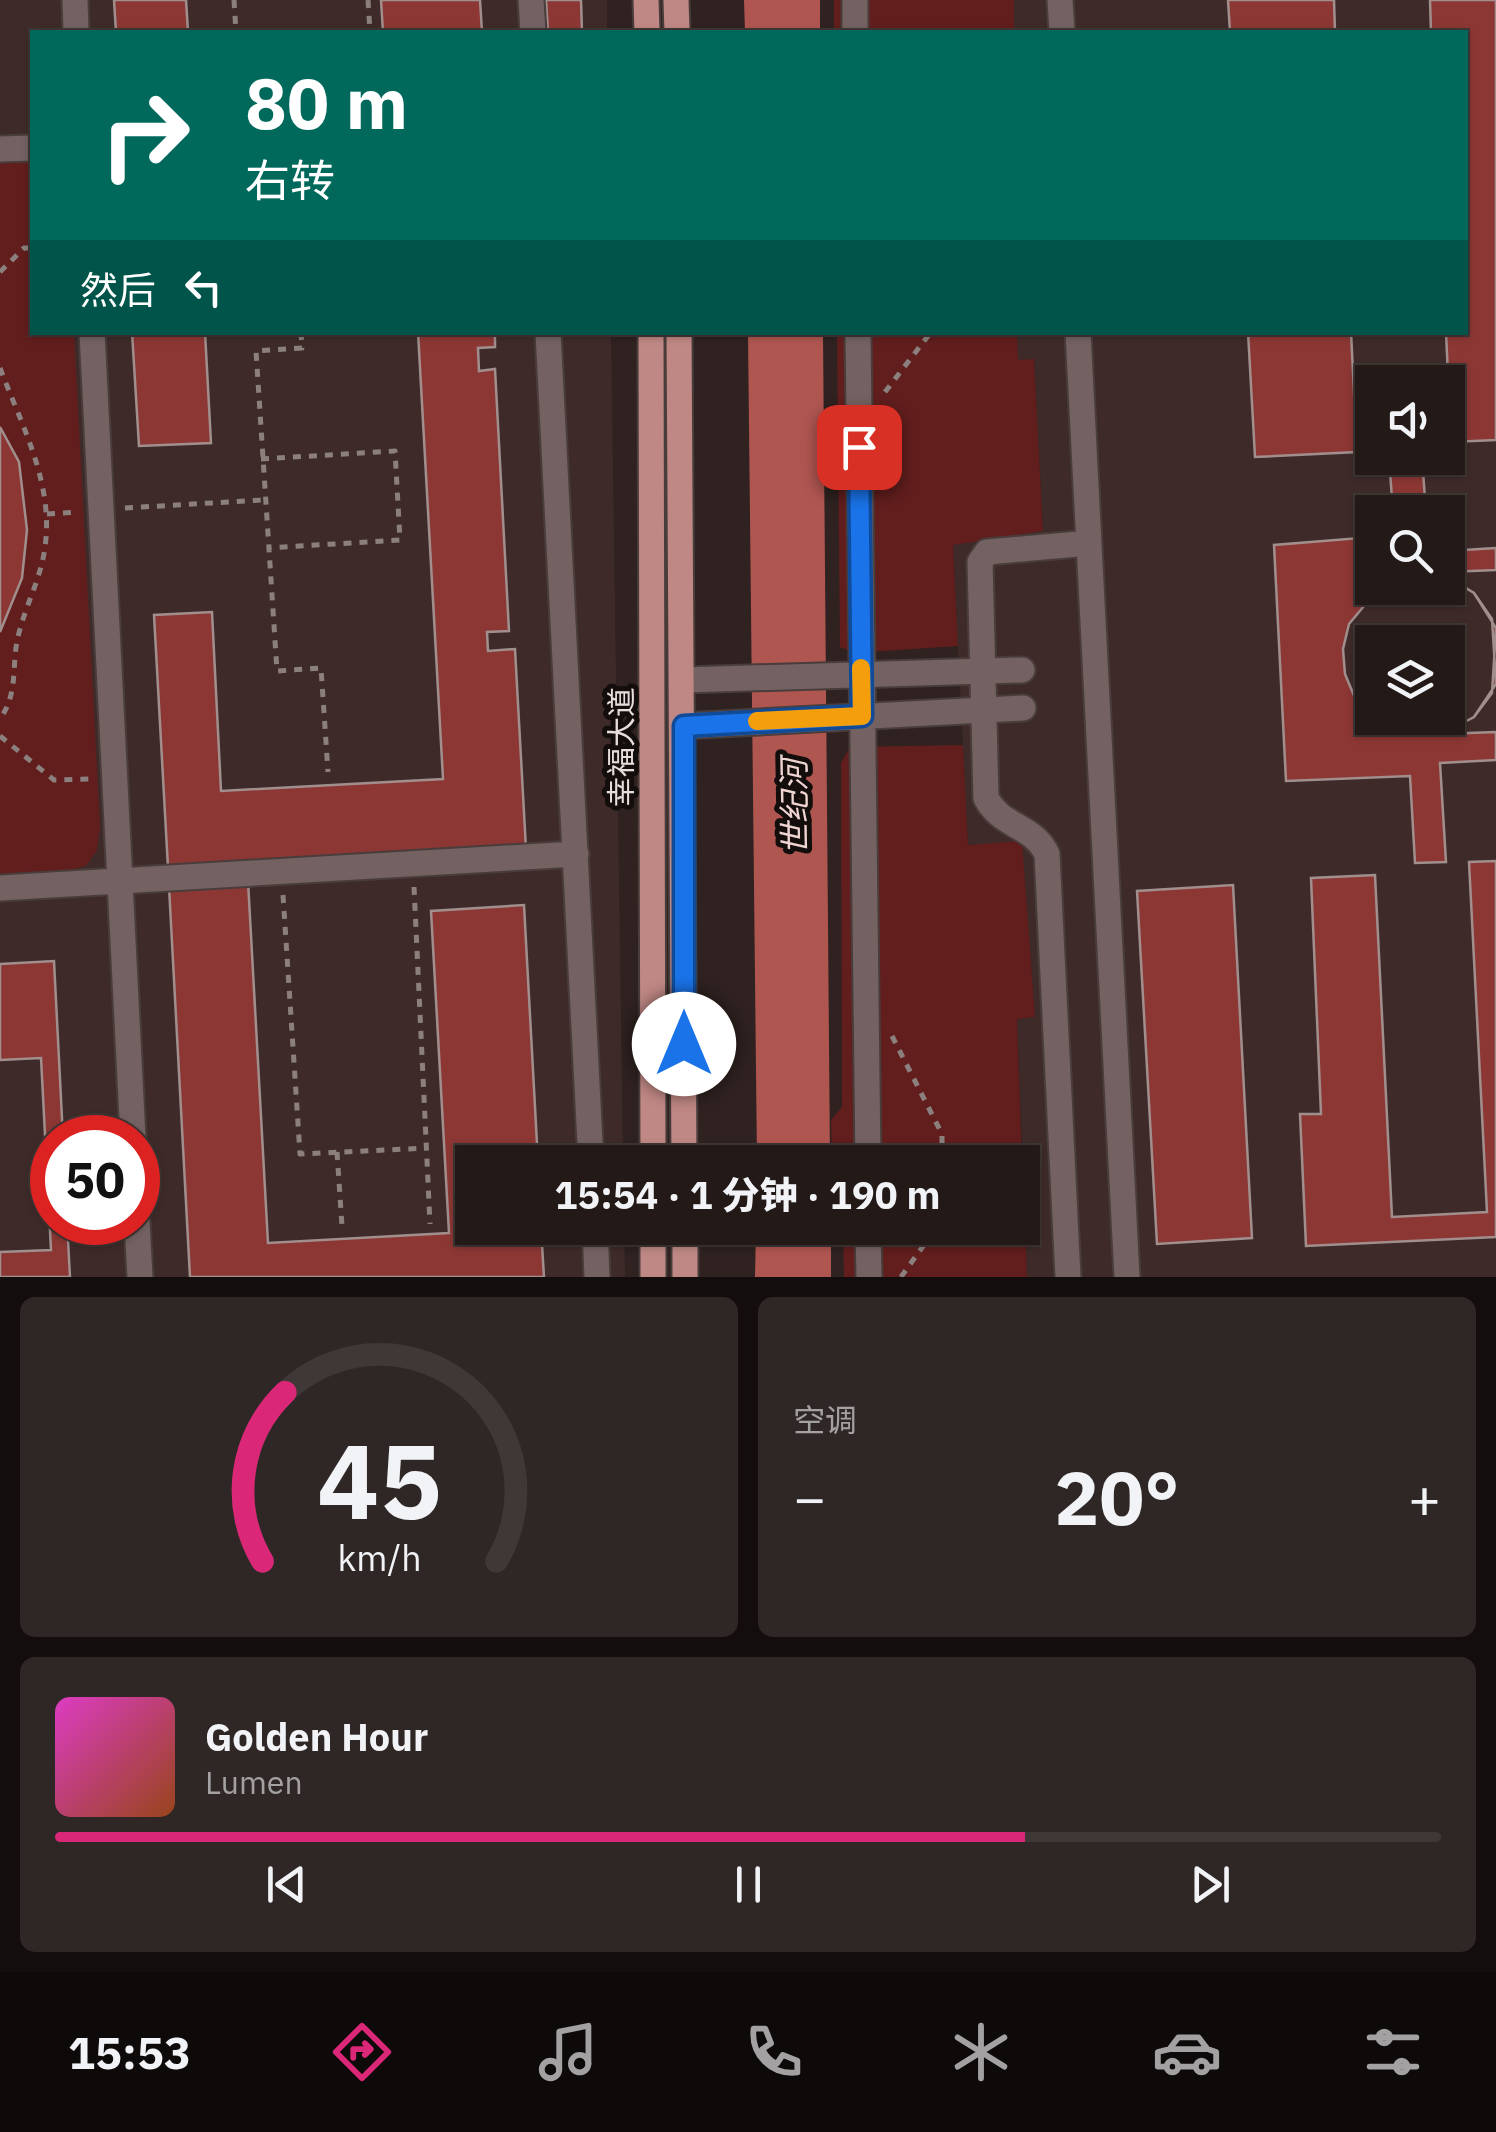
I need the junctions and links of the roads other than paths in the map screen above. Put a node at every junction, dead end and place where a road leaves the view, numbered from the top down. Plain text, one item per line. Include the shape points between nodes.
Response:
1 (75, 0) edge
2 (531, 0) edge
3 (646, 0) edge
4 (676, 0) edge
5 (855, 0) edge
6 (1060, 0) edge
7 (76, 30) edge
8 (533, 30) edge
9 (647, 30) edge
10 (676, 30) edge
11 (856, 30) edge
12 (1062, 30) edge
13 (30, 148) edge
14 (0, 149) edge
15 (92, 335) edge
16 (548, 335) edge
17 (651, 335) edge
18 (680, 335) edge
19 (858, 335) edge
20 (1078, 335) edge
21 (1089, 543) junction
22 (1022, 670) dead end
23 (983, 672) junction
24 (854, 675) junction
25 (683, 680) junction
26 (1023, 708) dead end
27 (984, 710) junction
28 (854, 716) junction
29 (684, 726) junction
30 (576, 854) junction
31 (120, 881) junction
32 (0, 888) edge
33 (132, 1115) edge
34 (591, 1145) edge
35 (653, 1145) edge
36 (684, 1145) edge
37 (867, 1145) edge
38 (139, 1245) edge
39 (596, 1245) edge
40 (653, 1245) edge
41 (684, 1245) edge
42 (868, 1245) edge
43 (140, 1277) edge
44 (597, 1277) edge
45 (653, 1277) edge
46 (685, 1277) edge
47 (869, 1277) edge
48 (1068, 1277) edge
49 (1128, 1277) edge

1 - 7 lane
2 - 8 lane
3 - 9 main road
4 - 10 main road
5 - 11 lane
6 - 12 lane
13 - 14 lane
15 - 31 lane
16 - 30 lane
17 - 35 main road, 幸福大道
18 - 25 main road, 幸福大道
19 - 24 lane
20 - 21 lane
21 - 23 lane via 987,552 980,562
21 - 49 lane
22 - 23 lane
23 - 24 lane
23 - 27 lane
24 - 25 lane
24 - 28 lane
25 - 29 main road, 幸福大道
26 - 27 lane
27 - 28 lane
27 - 48 lane via 986,798 1004,824 1034,834 1047,854
28 - 29 lane
28 - 37 lane
29 - 36 main road, 幸福大道
30 - 31 lane
30 - 34 lane
31 - 32 lane
31 - 33 lane
38 - 43 lane
39 - 44 lane
40 - 45 main road
41 - 46 main road
42 - 47 lane

